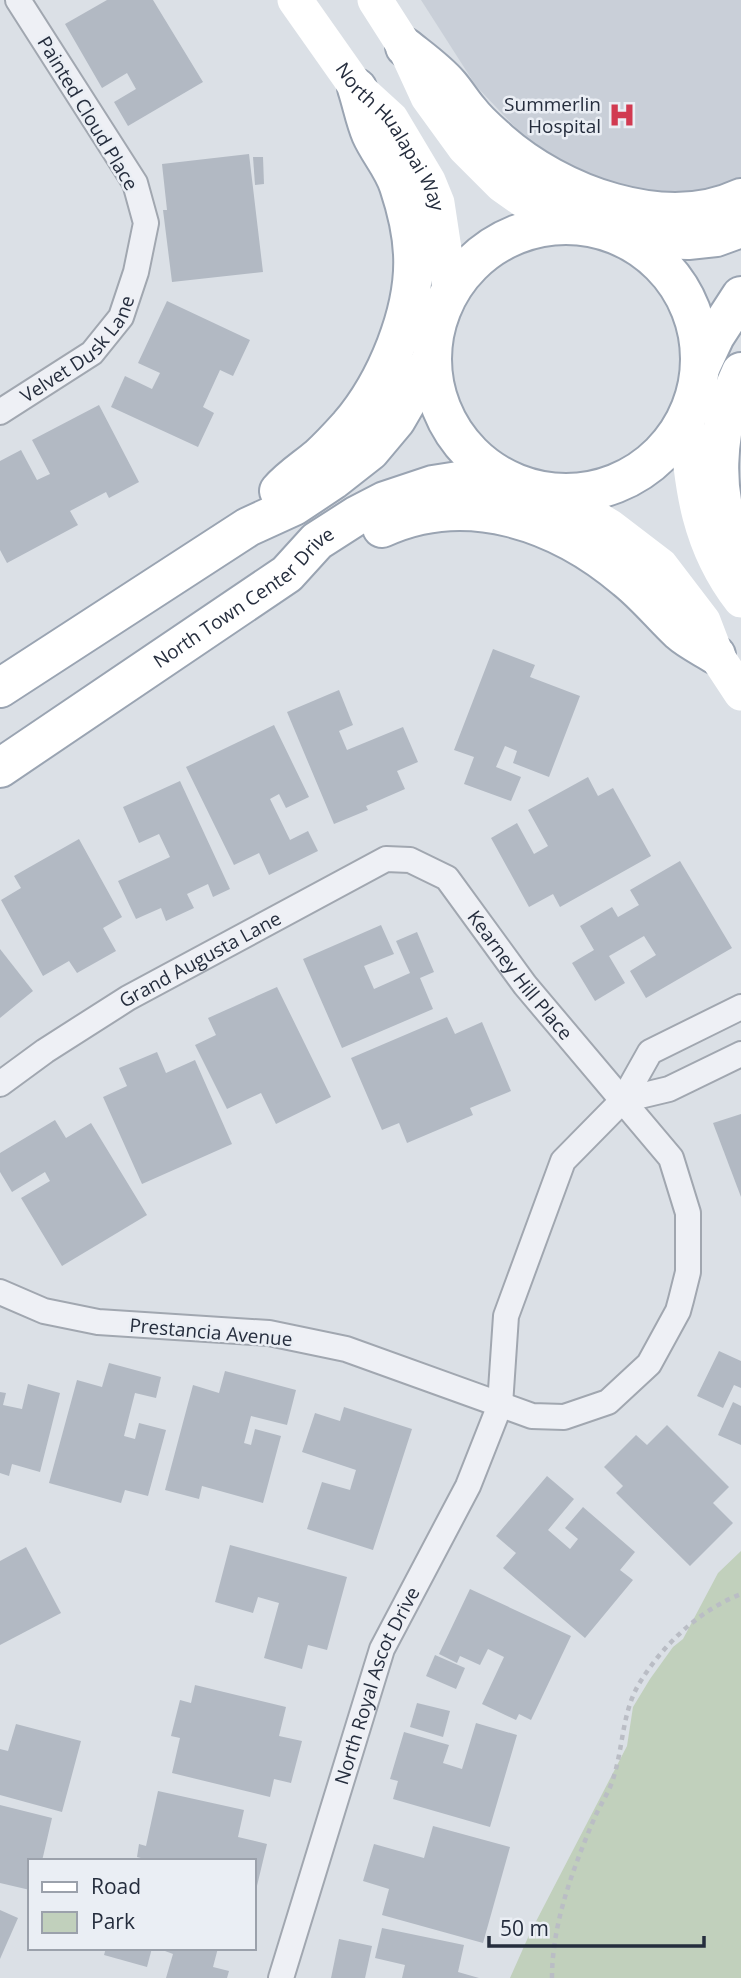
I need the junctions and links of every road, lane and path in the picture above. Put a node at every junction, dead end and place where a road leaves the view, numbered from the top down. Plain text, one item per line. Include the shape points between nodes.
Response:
1 (18, 0) edge
2 (295, 0) edge
3 (375, 0) edge
4 (405, 47) junction
5 (357, 88) junction
6 (741, 198) edge
7 (572, 225) junction
8 (741, 228) edge
9 (625, 238) junction
10 (136, 272) joint
11 (450, 289) junction
12 (741, 296) edge
13 (431, 360) junction
14 (700, 368) junction
15 (741, 372) edge
16 (0, 412) edge
17 (687, 421) junction
18 (507, 480) junction
19 (555, 493) junction
20 (247, 527) junction
21 (741, 554) edge
22 (287, 574) junction
23 (741, 600) edge
24 (716, 655) junction
25 (0, 688) edge
26 (741, 693) edge
27 (0, 768) edge
28 (410, 860) joint
29 (741, 1007) edge
30 (741, 1054) edge
31 (0, 1084) edge
32 (623, 1100) junction
33 (0, 1292) edge
34 (500, 1405) junction
35 (741, 1594) edge
36 (281, 1978) edge
37 (552, 1978) edge

1 - 10 street, Painted Cloud Place via 135,183 146,223
2 - 5 main road, North Hualapai Way
3 - 4 main road
4 - 6 main road via 449,84 499,141 524,161 585,193 668,212 695,211
4 - 7 main road via 428,97 466,148 502,185
5 - 11 main road, North Hualapai Way via 391,119 428,181 437,204
5 - 20 main road via 370,133 398,184 410,231 413,278 405,318 388,367 350,425
7 - 9 main road
7 - 11 main road via 527,230 505,239 483,252
8 - 9 main road via 688,240
9 - 14 main road via 665,267 680,287 699,333
10 - 16 street, Velvet Dusk Lane via 121,317 92,353
11 - 13 main road via 439,312
12 - 14 main road
13 - 18 main road via 440,409 452,431 486,467
13 - 20 main road via 396,420 370,451 294,506
14 - 17 main road
15 - 21 main road via 728,407 719,463 725,516
17 - 19 main road via 667,448 627,478 592,491
17 - 23 main road via 692,484 703,528 715,561
18 - 19 main road
18 - 22 main road, North Town Center Drive via 433,485 385,500 317,541
19 - 24 main road via 660,566 703,621
20 - 25 main road
22 - 24 main road via 331,561 377,531 419,515 464,510 518,519 560,536 606,563 682,634
22 - 27 main road, North Town Center Drive
24 - 26 main road
28 - 31 street, Grand Augusta Lane via 386,859 128,998
28 - 32 street, Kearney Hill Place via 447,878 525,985
29 - 32 street, North Royal Ascot Drive via 650,1052
30 - 32 street via 669,1089
32 - 34 street, North Royal Ascot Drive via 563,1161 506,1316
32 - 34 street via 671,1158 688,1213 688,1272 678,1311 649,1364 608,1402 564,1418 532,1416
33 - 34 street, Prestancia Avenue via 44,1311 98,1322 269,1333 346,1349
34 - 36 street, North Royal Ascot Drive via 468,1486 382,1648
35 - 37 path via 710,1609 672,1640 628,1705 614,1779 594,1818 562,1905 552,1951

